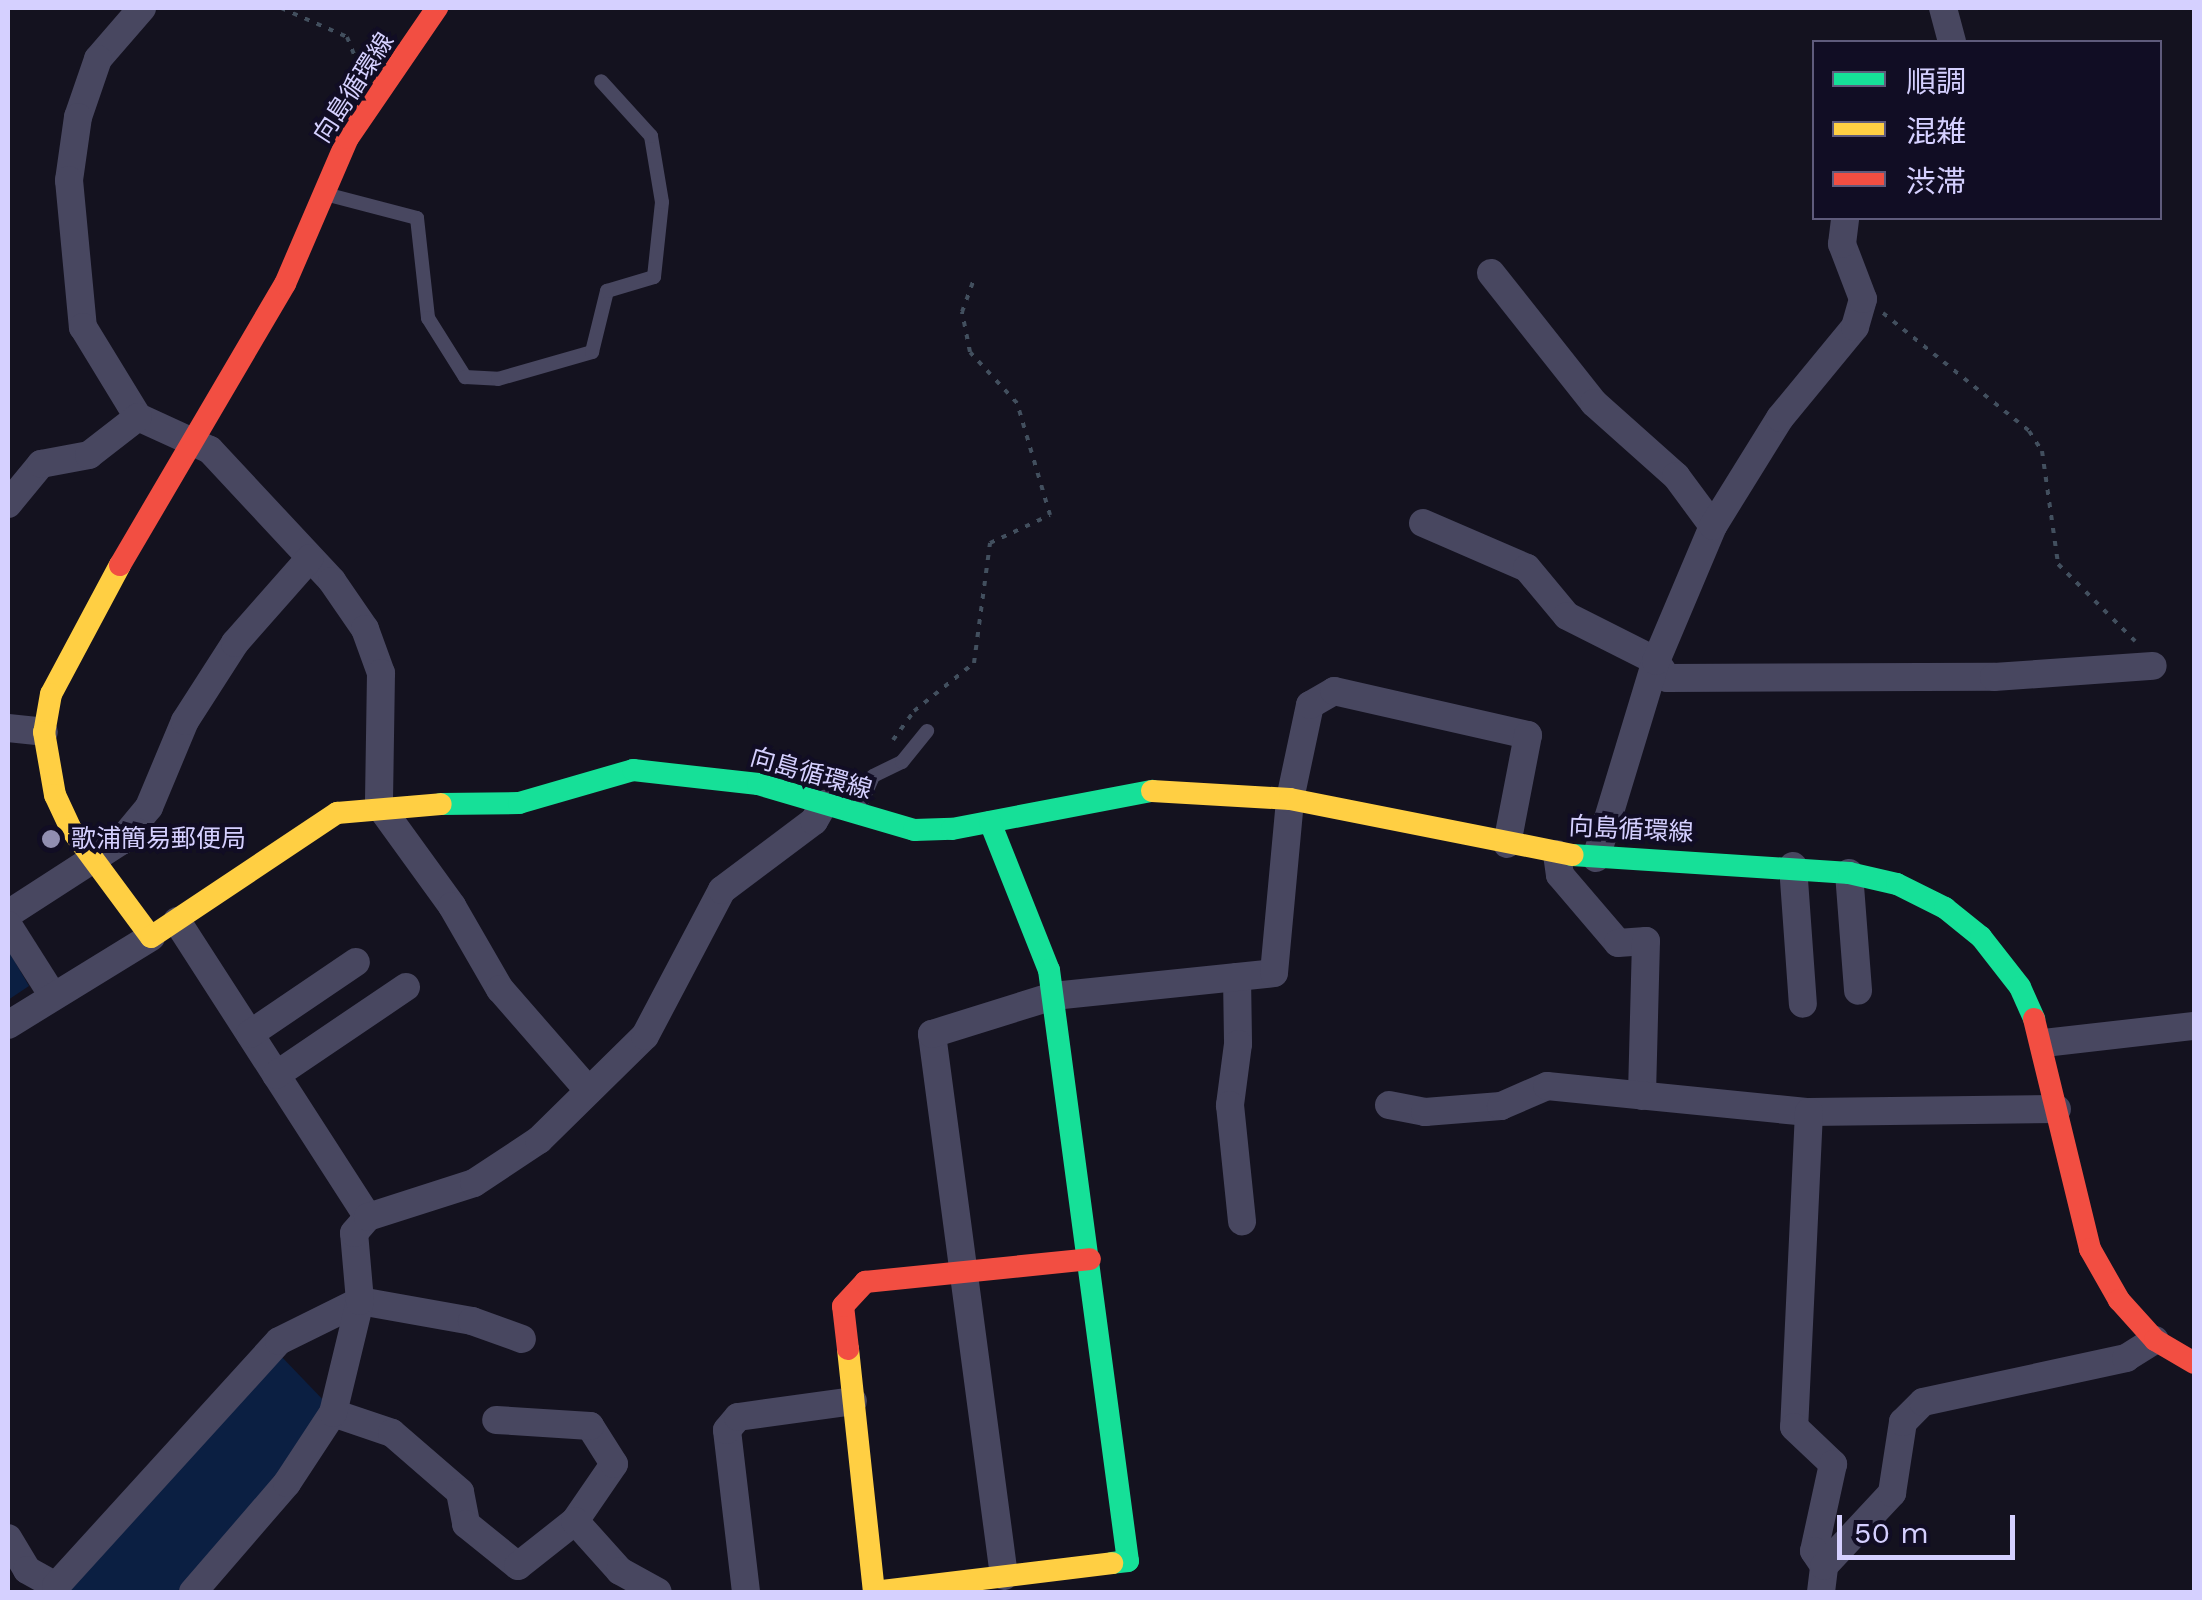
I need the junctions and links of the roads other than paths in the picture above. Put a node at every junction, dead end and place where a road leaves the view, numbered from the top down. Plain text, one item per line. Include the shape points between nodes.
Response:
1 (142, 8) edge
2 (438, 8) edge
3 (1942, 8) edge
4 (1951, 40) edge
5 (601, 81) dead end
6 (324, 194) junction
7 (1845, 220) edge
8 (1491, 274) dead end
9 (138, 417) junction
10 (194, 446) junction
11 (8, 504) edge
12 (1424, 523) dead end
13 (1714, 526) junction
14 (310, 558) junction
15 (1656, 661) junction
16 (2153, 666) road end
17 (8, 728) edge
18 (927, 731) dead end
19 (44, 732) junction
20 (1290, 799) junction
21 (824, 804) junction
22 (379, 805) junction
23 (855, 816) junction
24 (990, 822) junction
25 (1506, 844) junction
26 (1556, 854) junction
27 (1596, 858) junction
28 (94, 861) junction
29 (1793, 866) junction
30 (1849, 873) junction
31 (8, 914) edge
32 (176, 921) junction
33 (8, 924) edge
34 (152, 937) junction
35 (356, 962) dead end
36 (1237, 977) junction
37 (406, 987) dead end
38 (1858, 991) dead end
39 (53, 996) junction
40 (1053, 996) junction
41 (1804, 1004) dead end
42 (8, 1024) edge
43 (2194, 1026) edge
44 (250, 1034) junction
45 (2044, 1043) junction
46 (276, 1074) junction
47 (589, 1091) junction
48 (1642, 1096) junction
49 (1389, 1104) dead end
50 (2057, 1109) junction
51 (1808, 1112) junction
52 (368, 1217) junction
53 (1242, 1221) dead end
54 (1090, 1259) junction
55 (966, 1272) junction
56 (360, 1301) junction
57 (522, 1339) dead end
58 (2154, 1340) junction
59 (2194, 1363) edge
60 (853, 1401) junction
61 (333, 1412) junction
62 (496, 1420) dead end
63 (575, 1522) junction
64 (8, 1538) edge
65 (1004, 1576) junction
66 (1823, 1579) edge
67 (193, 1592) edge
68 (658, 1592) edge
69 (746, 1592) edge

1 - 9 street via 98,59 78,117 69,180 83,327
2 - 6 main road, 向島循環線 via 348,138
3 - 4 street
5 - 6 lane via 652,136 662,202 654,277 607,291 592,352 498,379 465,377 428,318 417,218
6 - 10 main road, 向島循環線 via 285,284
7 - 13 street via 1842,244 1863,299 1855,327 1780,418
8 - 13 street via 1594,403 1676,476
9 - 10 street
9 - 11 street via 89,454 41,464
10 - 14 street via 210,450
10 - 19 main road, 向島循環線 via 80,632 52,694
12 - 15 street via 1527,568 1568,616
13 - 15 street
14 - 22 street via 365,629 381,673
14 - 28 street via 235,642 185,721 149,807
15 - 16 street via 1668,678 1832,681
15 - 27 street
17 - 19 street
18 - 23 lane via 902,762 873,776
19 - 28 main road, 向島循環線 via 55,794
20 - 24 main road, 向島循環線 via 1166,788
20 - 25 main road, 向島循環線
20 - 25 street via 1310,705 1334,691 1528,735
20 - 36 street via 1274,973
21 - 22 main road, 向島循環線 via 758,784 633,770 519,804
21 - 23 main road, 向島循環線
21 - 47 street via 814,821 722,890 645,1036
22 - 32 main road, 向島循環線 via 337,813
22 - 47 street via 452,906 500,990
23 - 24 main road, 向島循環線 via 914,830
24 - 40 main road
25 - 26 main road, 向島循環線
26 - 27 main road, 向島循環線
26 - 48 street via 1560,875 1618,943 1646,941
27 - 29 main road, 向島循環線
28 - 31 street
28 - 34 main road, 向島循環線
29 - 30 main road, 向島循環線
29 - 41 street
30 - 38 street
30 - 45 main road, 向島循環線 via 1896,884 1946,908 1981,936 2020,987
32 - 34 main road, 向島循環線
32 - 44 street
33 - 39 street
34 - 39 street
35 - 44 street
36 - 40 street
36 - 53 street via 1230,1105
37 - 46 street
39 - 42 street
40 - 54 main road
40 - 55 street via 932,1034
43 - 45 street
44 - 46 street
45 - 50 main road, 向島循環線
46 - 52 street
47 - 52 street via 539,1140 474,1183
48 - 49 street via 1547,1086 1501,1106 1426,1112
48 - 51 street
50 - 51 street
50 - 58 main road, 向島循環線 via 2090,1249 2119,1300
51 - 66 street via 1794,1428 1833,1464 1814,1551
52 - 56 street via 354,1233
54 - 55 main road
54 - 65 main road via 1128,1561
55 - 60 main road via 866,1282 843,1306
55 - 65 street
56 - 57 street via 472,1322
56 - 61 street
56 - 64 street via 280,1341 56,1586 26,1570
58 - 59 main road, 向島循環線
58 - 66 street via 2126,1358 1922,1402 1903,1422 1892,1493
60 - 65 main road via 874,1592
60 - 69 street via 738,1417 727,1430
61 - 63 street via 392,1434 460,1492 466,1524 518,1566
61 - 67 street via 287,1482
62 - 63 street via 590,1426 614,1464
63 - 68 street via 620,1571

